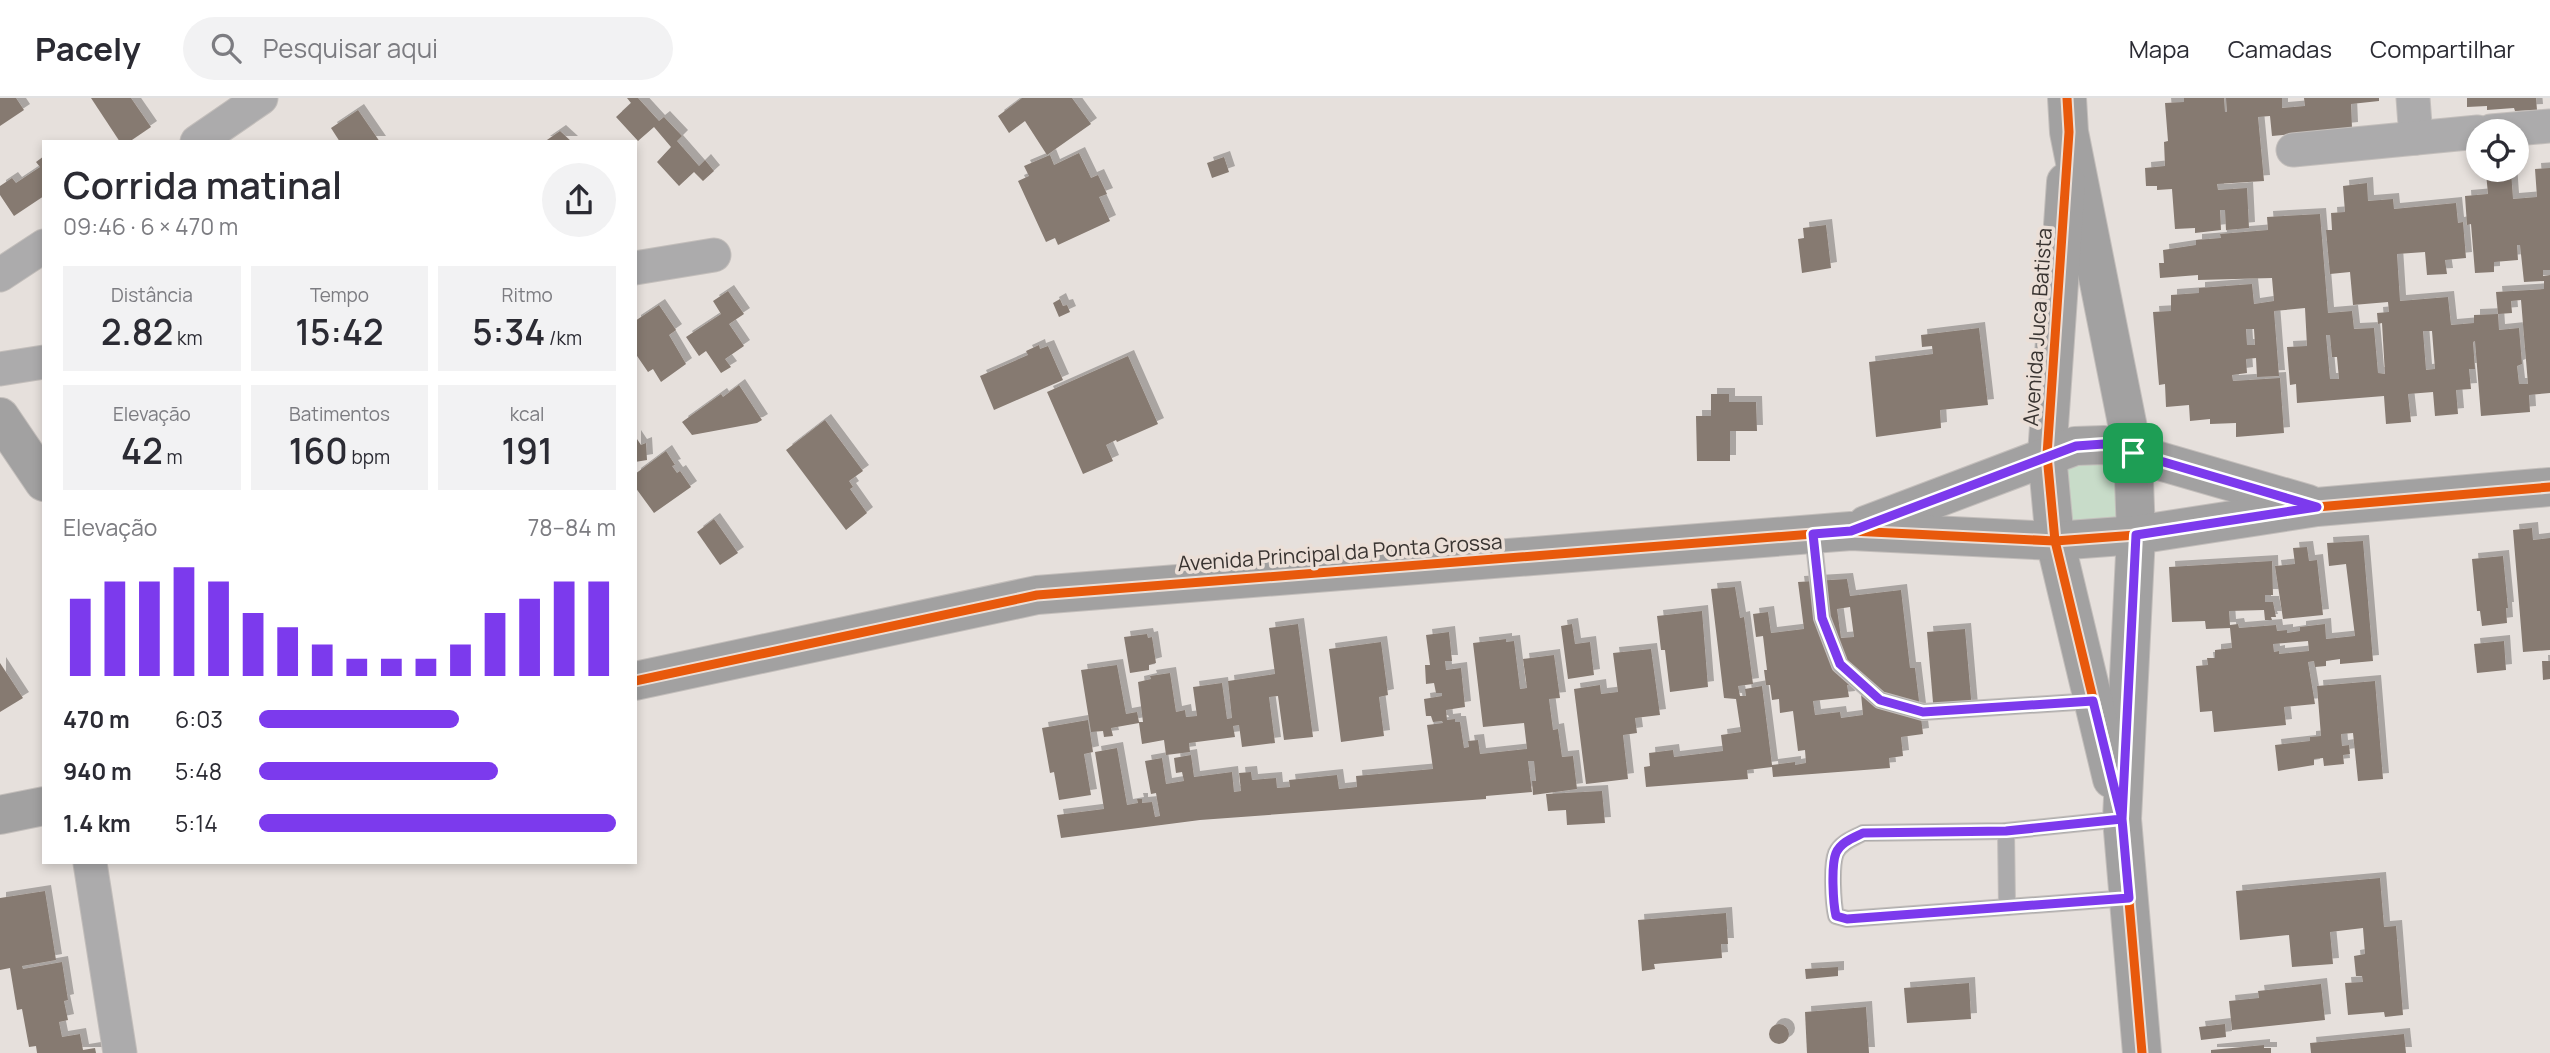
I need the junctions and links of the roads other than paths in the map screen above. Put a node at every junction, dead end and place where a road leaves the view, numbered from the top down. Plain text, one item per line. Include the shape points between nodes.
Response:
1 (261, 98) edge
2 (2413, 98) edge
3 (2068, 115) edge
4 (2550, 126) edge
5 (2529, 128) edge
6 (2466, 133) edge
7 (2416, 138) junction
8 (200, 140) edge
9 (2293, 150) dead end
10 (42, 247) edge
11 (714, 255) dead end
12 (637, 268) edge
13 (0, 275) edge
14 (42, 362) edge
15 (0, 369) edge
16 (0, 417) edge
17 (2133, 453) junction
18 (2047, 455) junction
19 (42, 479) edge
20 (2550, 486) edge
21 (2317, 507) junction
22 (1851, 531) junction
23 (1813, 534) junction
24 (2136, 535) junction
25 (2055, 541) junction
26 (637, 681) edge
27 (2093, 701) junction
28 (42, 806) edge
29 (0, 815) edge
30 (2122, 819) junction
31 (2006, 831) junction
32 (90, 864) edge
33 (2129, 898) junction
34 (2007, 908) junction
35 (120, 1053) edge
36 (2142, 1053) edge

1 - 8 street
2 - 7 street
3 - 17 main road, Avenida Juca Batista
3 - 18 main road, Avenida Juca Batista
4 - 5 street
6 - 7 street
7 - 9 street
10 - 13 street
11 - 12 street
14 - 15 street
16 - 19 main road
17 - 18 main road, Avenida Principal da Ponta Grossa via 2104,444
17 - 21 main road, Avenida Principal da Ponta Grossa
17 - 24 main road, Avenida Juca Batista
18 - 22 main road, Avenida Principal da Ponta Grossa
18 - 25 main road, Avenida Juca Batista
20 - 21 main road, Avenida Principal da Ponta Grossa
21 - 24 main road, Avenida Principal da Ponta Grossa
22 - 23 main road, Avenida Principal da Ponta Grossa
22 - 25 main road, Avenida Principal da Ponta Grossa
23 - 26 main road, Avenida Principal da Ponta Grossa via 1037,595
23 - 27 lane via 1822,618 1840,664 1880,700 1923,712
24 - 25 main road, Avenida Principal da Ponta Grossa
24 - 30 main road, Avenida Juca Batista
25 - 27 main road, Avenida Juca Batista
27 - 30 main road, Avenida Juca Batista
28 - 29 main road
30 - 31 lane
30 - 33 main road, Avenida Juca Batista
31 - 34 lane
31 - 34 lane via 1863,833 1844,842 1836,854 1832,901 1836,916 1847,919
32 - 35 street
33 - 34 lane
33 - 36 main road, Avenida Juca Batista

